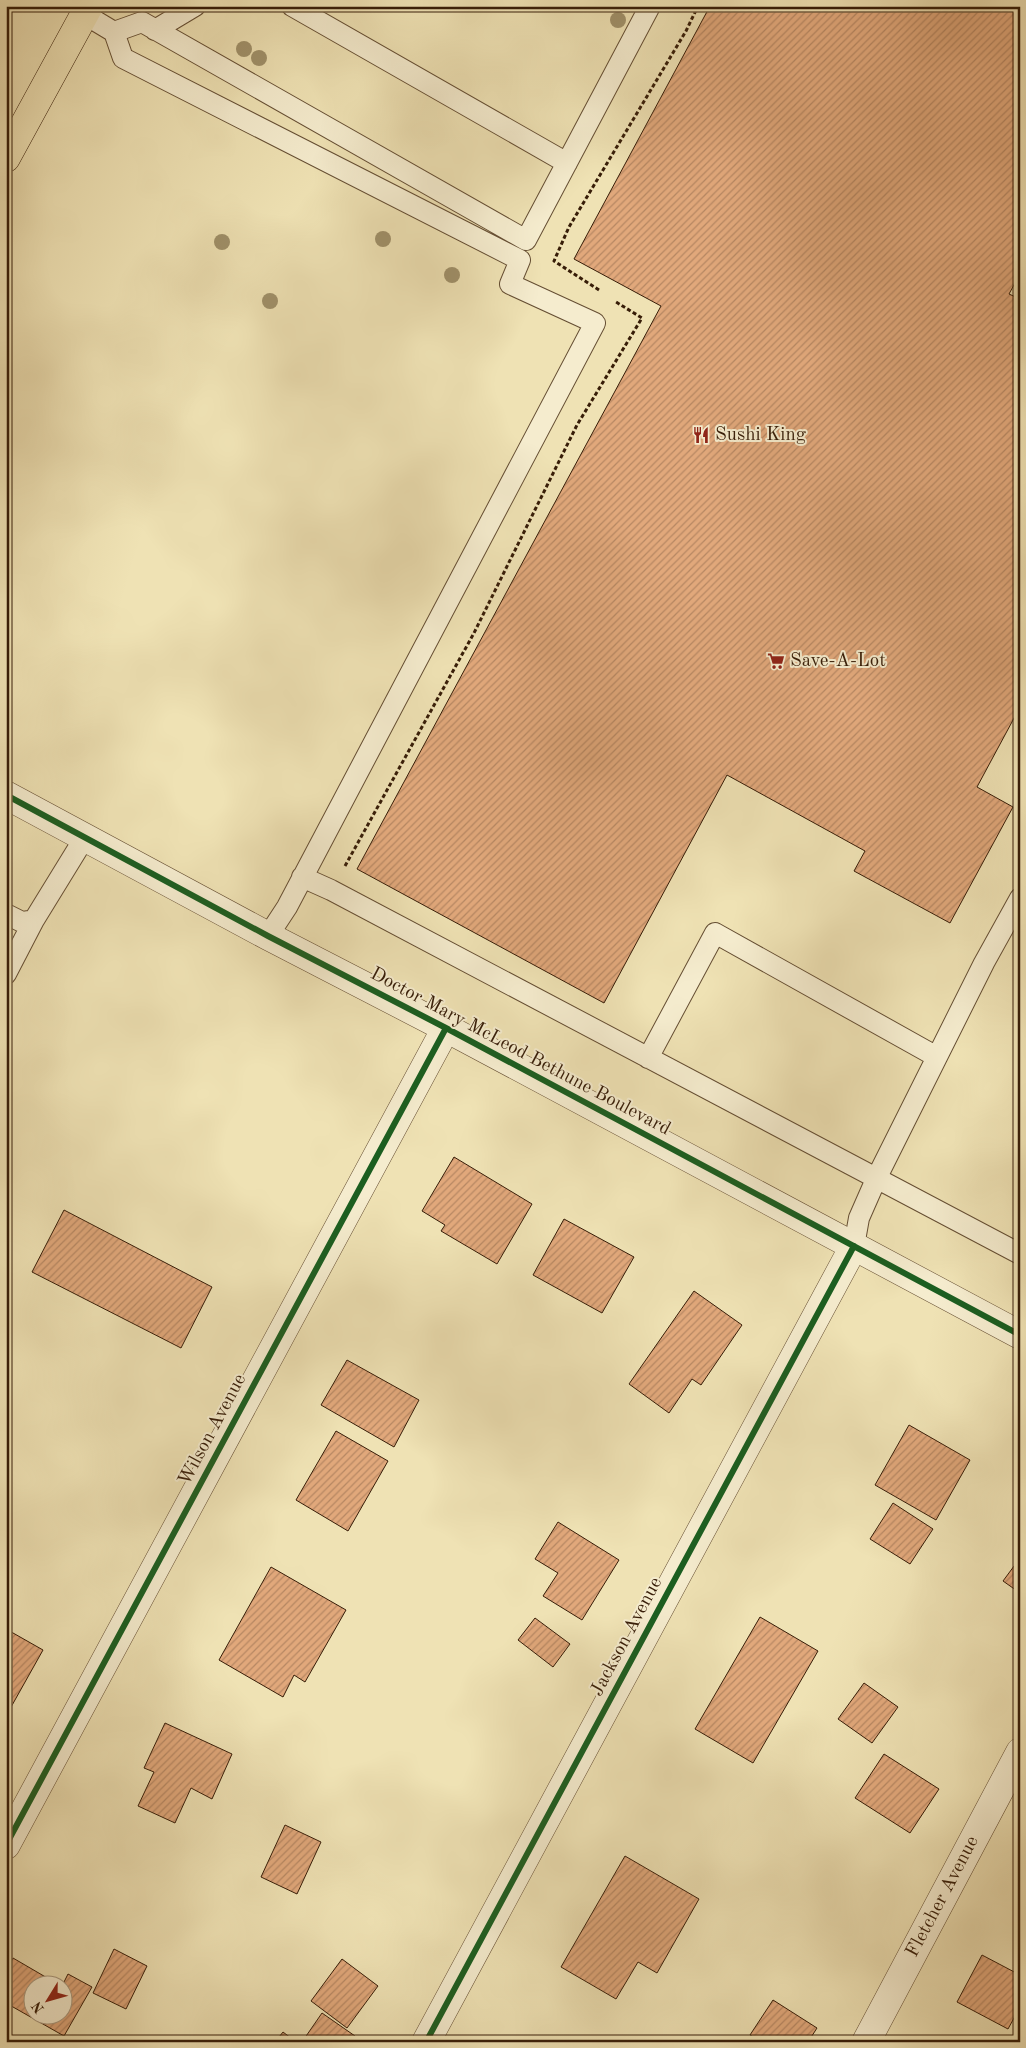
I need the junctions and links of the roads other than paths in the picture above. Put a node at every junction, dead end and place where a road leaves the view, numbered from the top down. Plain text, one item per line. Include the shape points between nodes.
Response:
1 (195, 6) edge
2 (292, 6) edge
3 (650, 6) edge
4 (81, 9) edge
5 (155, 30) junction
6 (114, 32) junction
7 (6, 158) edge
8 (567, 162) junction
9 (6, 794) edge
10 (85, 837) junction
11 (302, 877) junction
12 (1020, 898) edge
13 (6, 914) edge
14 (34, 920) junction
15 (268, 936) junction
16 (6, 974) edge
17 (446, 1028) junction
18 (937, 1057) junction
19 (648, 1058) junction
20 (877, 1177) junction
21 (854, 1246) junction
22 (1020, 1254) edge
23 (1020, 1335) edge
24 (1020, 1752) edge
25 (6, 1845) edge
26 (426, 2042) edge
27 (866, 2042) edge

1 - 5 lane
2 - 8 lane
3 - 8 lane
4 - 6 lane
4 - 7 main road
5 - 6 lane via 142,22
5 - 8 lane via 526,240
6 - 11 lane via 123,58 520,260 510,284 595,323
9 - 10 street, Doctor Mary McLeod Bethune Boulevard
10 - 14 lane
10 - 15 street, Doctor Mary McLeod Bethune Boulevard
11 - 15 lane
11 - 19 lane
12 - 18 lane
13 - 14 lane via 22,922
14 - 16 lane
15 - 17 street, Doctor Mary McLeod Bethune Boulevard
17 - 21 street, Doctor Mary McLeod Bethune Boulevard
17 - 25 street, Wilson Avenue
18 - 19 lane via 715,933
18 - 20 lane
19 - 20 lane
20 - 21 lane via 859,1218
20 - 22 lane
21 - 23 street, Doctor Mary McLeod Bethune Boulevard
21 - 26 street, Jackson Avenue
24 - 27 street, Fletcher Avenue

